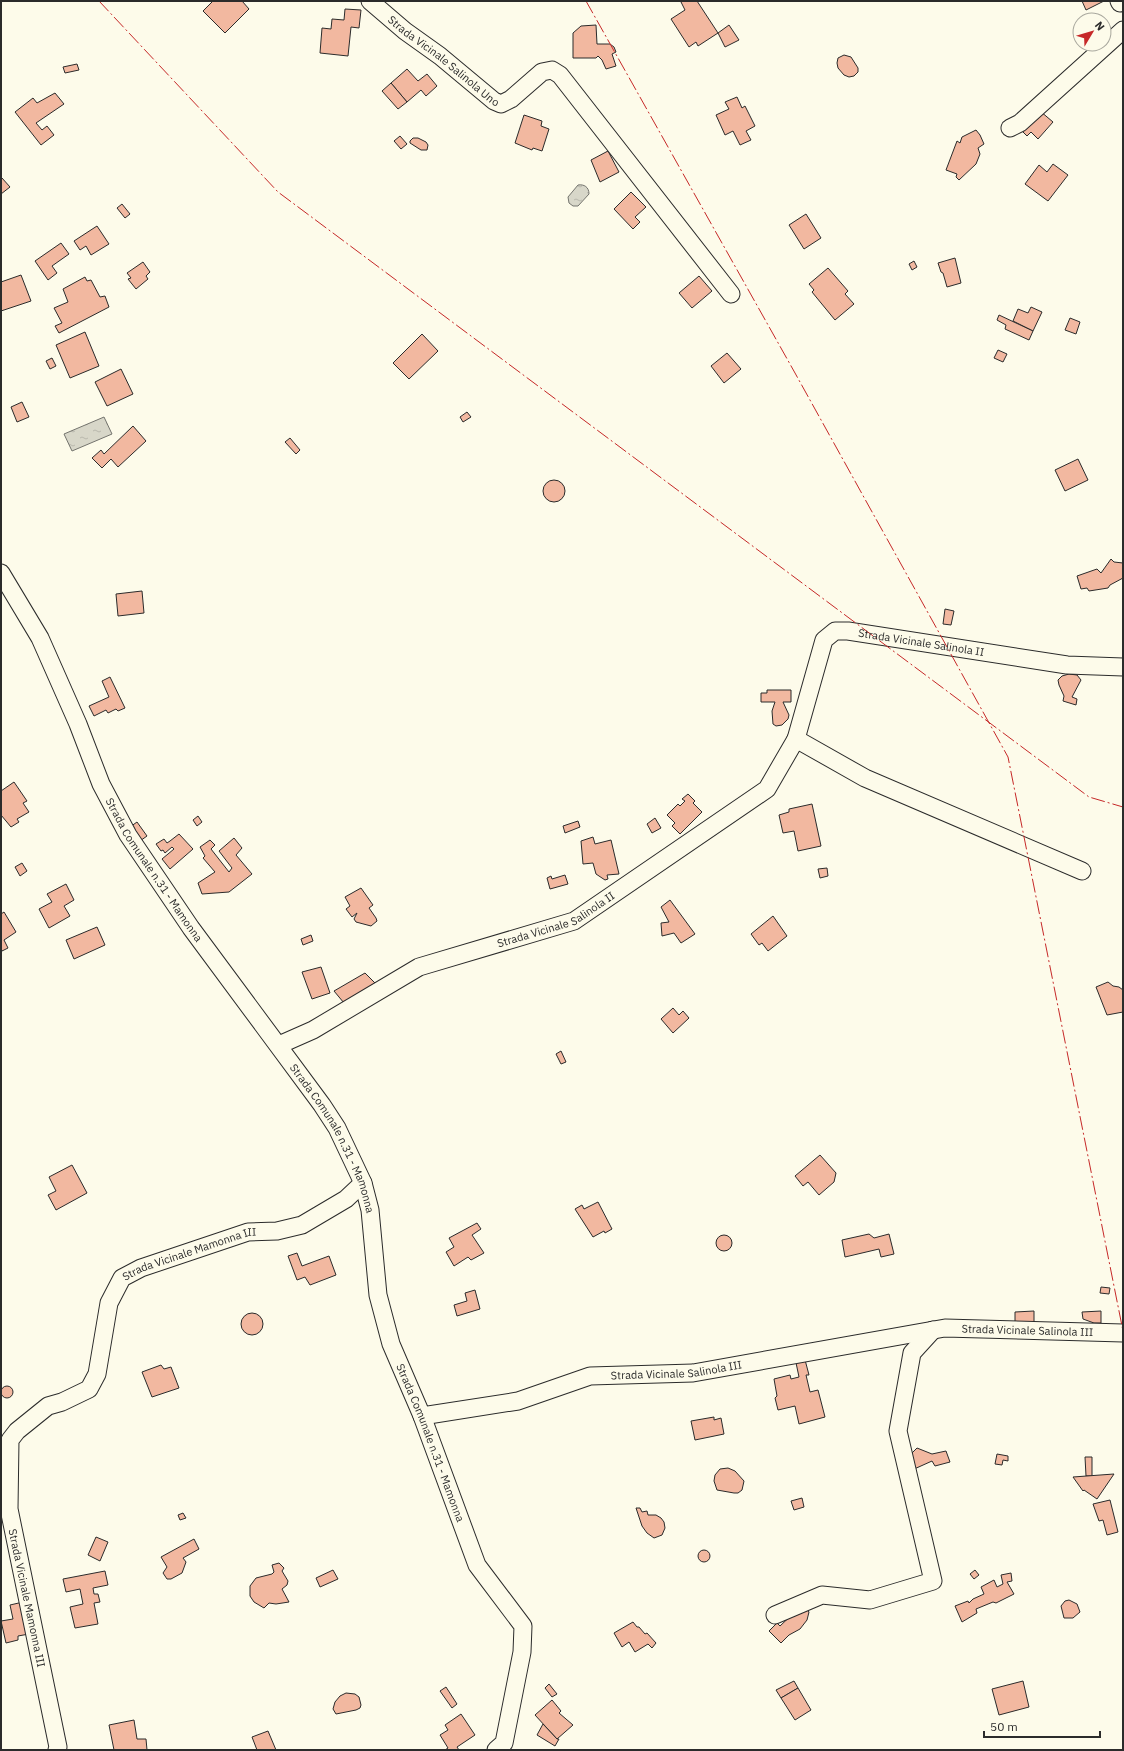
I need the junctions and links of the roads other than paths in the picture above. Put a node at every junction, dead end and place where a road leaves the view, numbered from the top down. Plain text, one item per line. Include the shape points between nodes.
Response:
1 (370, 1) edge
2 (1119, 1) edge
3 (1123, 2) edge
4 (1123, 30) edge
5 (1010, 128) dead end
6 (731, 294) dead end
7 (1, 572) edge
8 (1123, 667) edge
9 (796, 739) junction
10 (1082, 872) dead end
11 (278, 1045) junction
12 (363, 1184) junction
13 (933, 1330) junction
14 (1123, 1333) edge
15 (422, 1416) junction
16 (775, 1615) dead end
17 (57, 1750) edge
18 (496, 1750) edge

1 - 6 street, Strada Vicinale Salinola Uno via 501,104 511,99 542,72 552,70 560,75
2 - 3 street
4 - 5 street via 1020,123
7 - 11 street, Strada Comunale n.31 - Mamonna via 40,638 101,784 128,835 191,928
8 - 9 street, Strada Vicinale Salinola II via 1067,665 835,631 824,640
9 - 10 street via 865,778
9 - 11 street, Strada Vicinale Salinola II via 767,789 574,921 419,966 312,1030
11 - 12 street, Strada Comunale n.31 - Mamonna via 337,1128
12 - 15 street, Strada Comunale n.31 - Mamonna via 370,1210 378,1295 391,1344
12 - 17 street, Strada Vicinale Mamonna III via 346,1199 302,1225 277,1231 248,1232 141,1268 122,1278 109,1303 97,1374 89,1389 48,1406 17,1431 10,1440 9,1510 57,1739
13 - 14 street, Strada Vicinale Salinola III via 945,1328
13 - 15 street, Strada Vicinale Salinola III via 693,1374 590,1376 518,1401
13 - 16 street via 912,1353 898,1431 934,1581 870,1600 822,1595
15 - 18 street, Strada Comunale n.31 - Mamonna via 477,1565 523,1626 522,1652 504,1743

